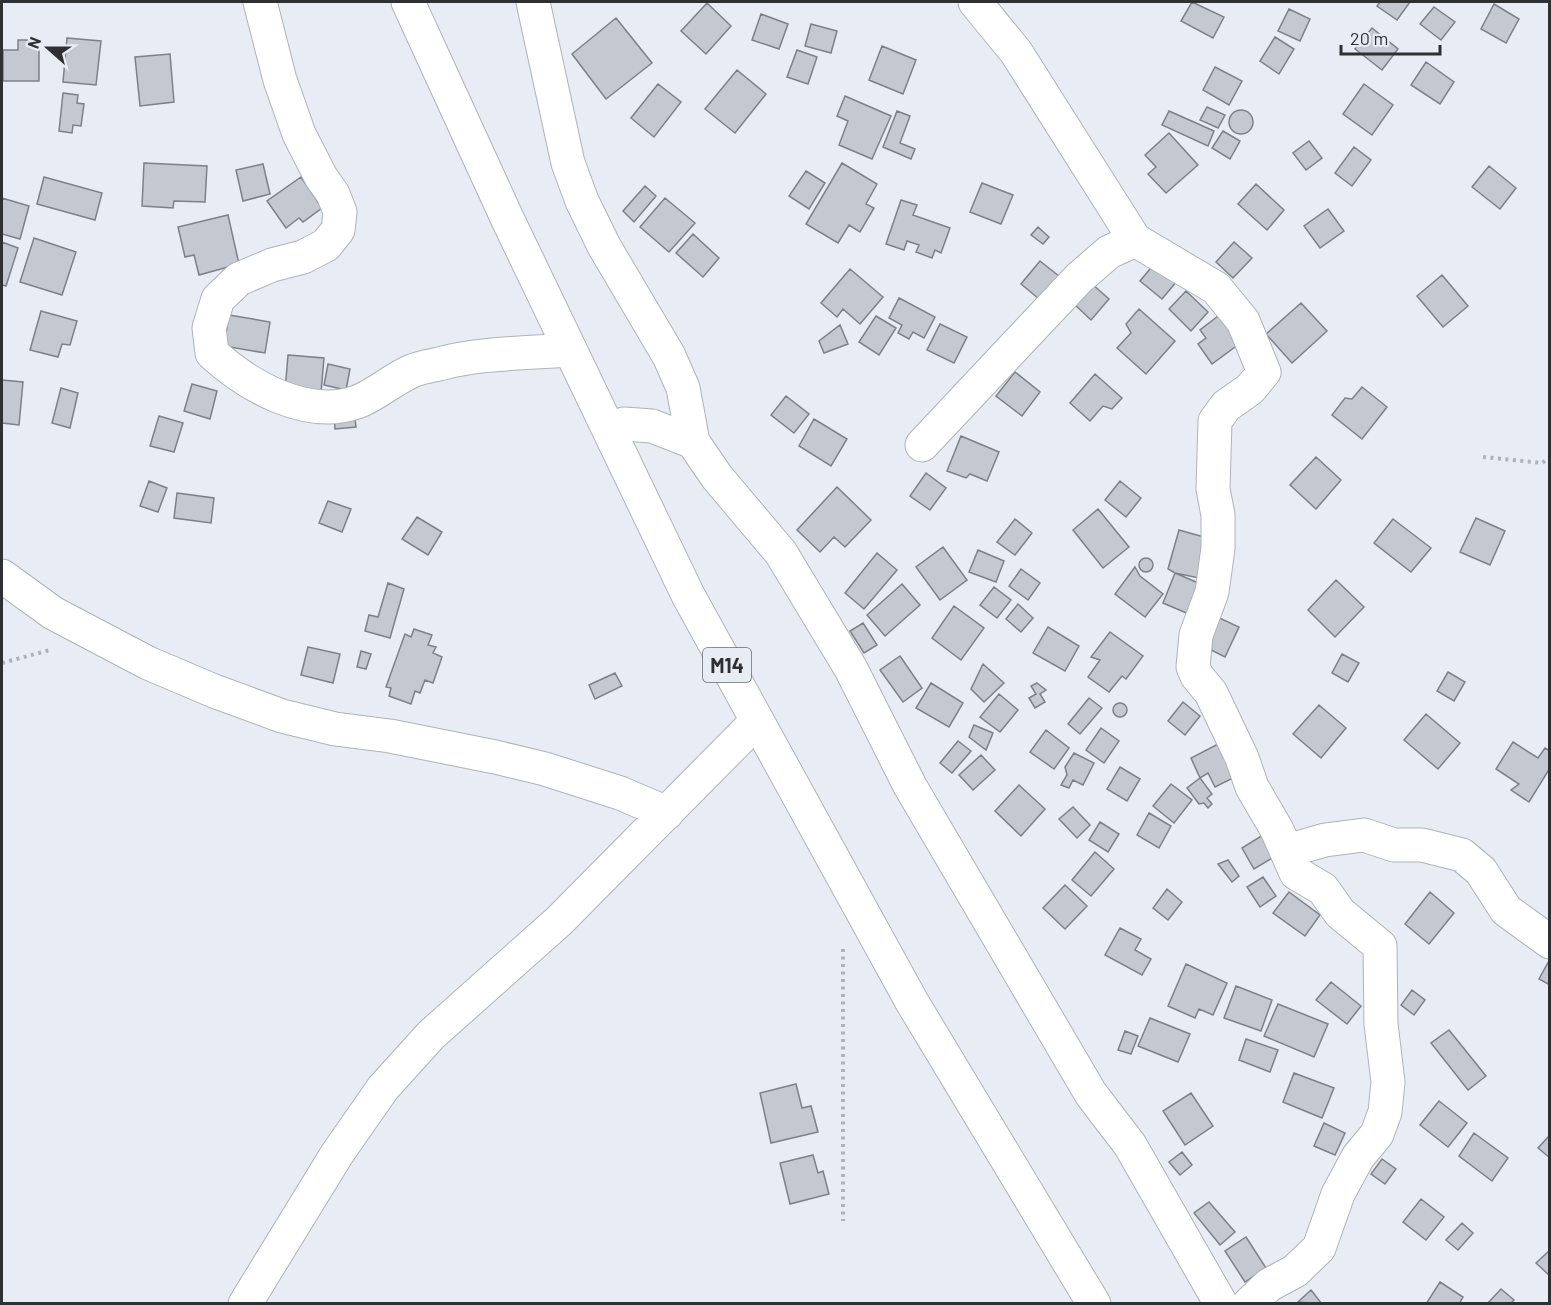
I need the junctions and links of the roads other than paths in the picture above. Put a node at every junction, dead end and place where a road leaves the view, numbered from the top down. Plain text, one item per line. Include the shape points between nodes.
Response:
1 (261, 2) edge
2 (408, 2) edge
3 (533, 2) edge
4 (975, 2) edge
5 (1135, 240) junction
6 (570, 350) junction
7 (612, 436) junction
8 (693, 442) junction
9 (922, 445) dead end
10 (2, 576) edge
11 (757, 721) junction
12 (667, 813) junction
13 (1287, 851) junction
14 (1550, 942) edge
15 (245, 1304) edge
16 (1094, 1304) edge
17 (1221, 1304) edge
18 (1249, 1304) edge

1 - 6 main road via 280,80 299,134 340,212 338,230 326,245 239,279 218,299 210,328 212,353 258,387 323,408 357,402 412,371 453,360
2 - 6 main road, M14
3 - 8 main road via 568,163 604,246 669,356 683,388
4 - 5 main road via 1016,52
5 - 9 main road via 1109,252 1079,278
5 - 13 main road via 1216,288 1244,321 1264,372 1215,421 1213,489 1218,548 1212,592 1197,635 1193,667 1211,693 1252,787
6 - 7 main road, M14
7 - 8 main road via 624,424 652,426
7 - 11 main road, M14 via 688,596
8 - 17 main road via 781,553 851,669 910,786 1091,1094 1130,1145
10 - 12 main road via 53,612 148,663 282,716 545,769
11 - 12 main road
11 - 16 main road, M14 via 912,1002
12 - 15 main road via 559,921 431,1035 383,1088 337,1154
13 - 14 main road via 1325,840 1364,835 1394,845 1422,845 1462,855 1481,871 1506,910
13 - 18 main road via 1296,873 1323,890 1340,913 1380,946 1381,1024 1388,1082 1385,1112 1377,1134 1358,1157 1338,1194 1319,1248

